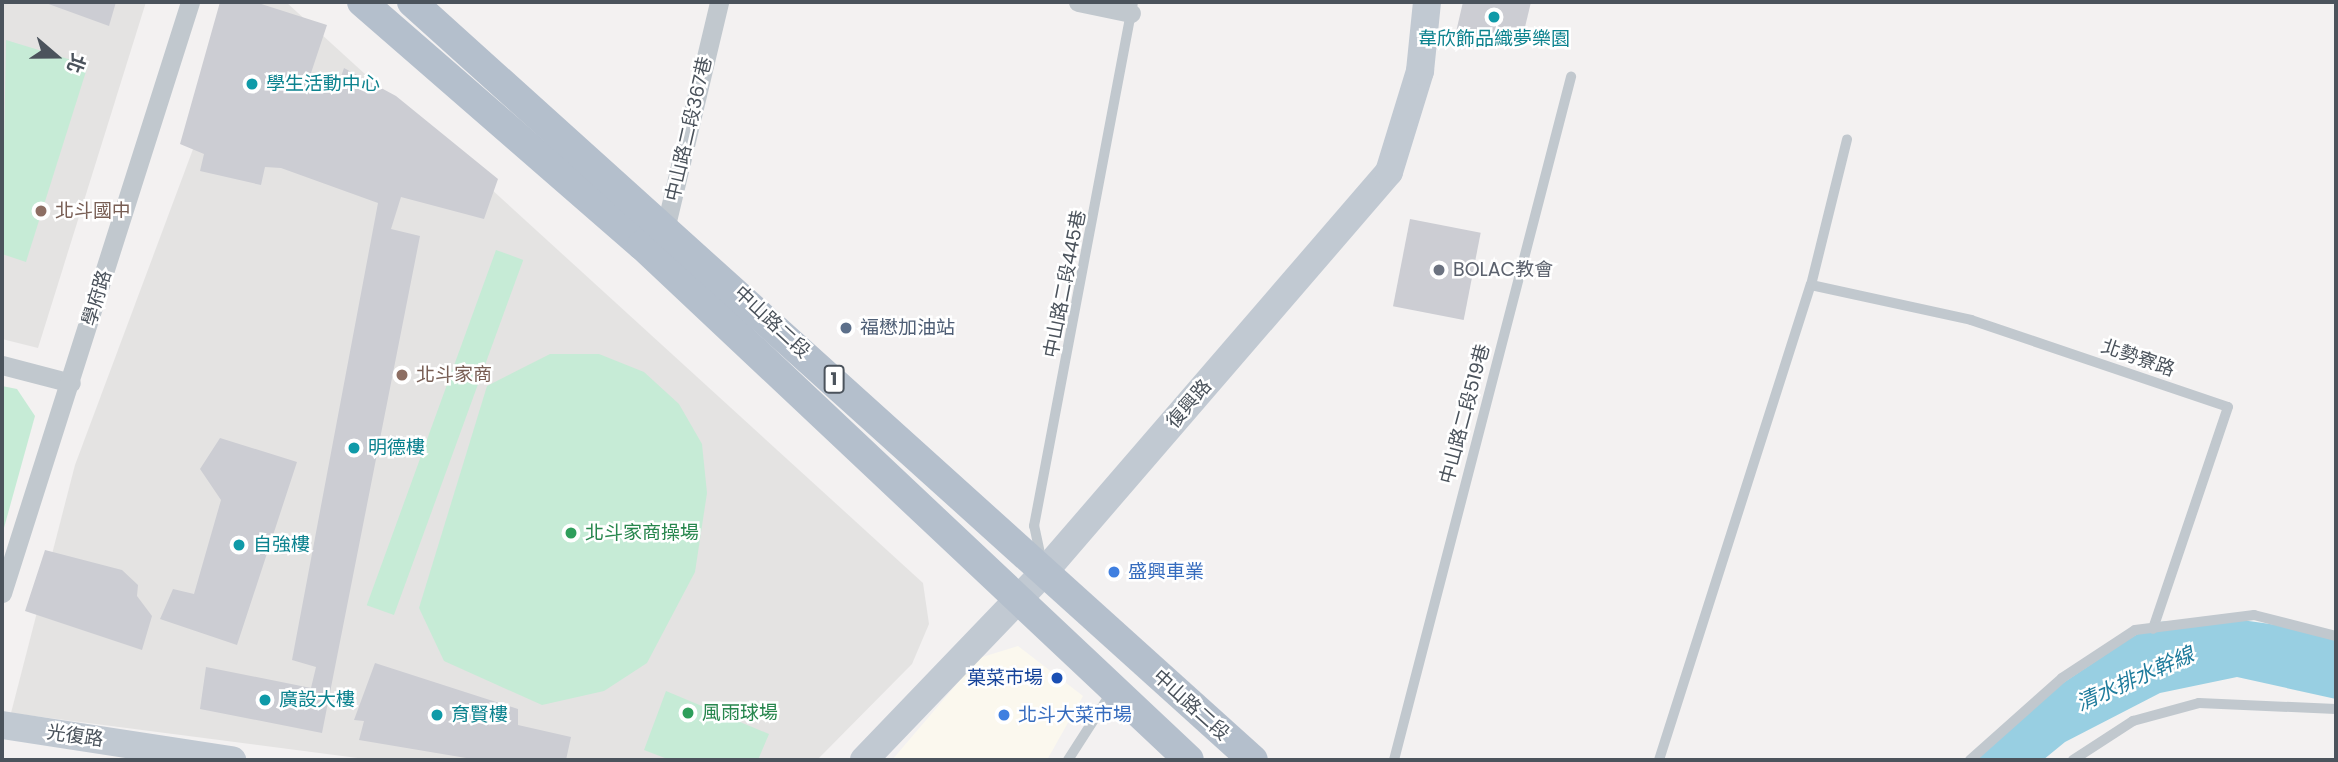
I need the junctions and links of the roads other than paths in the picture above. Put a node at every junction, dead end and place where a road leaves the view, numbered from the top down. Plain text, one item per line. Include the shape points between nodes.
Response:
1 (190, 2) edge
2 (362, 2) edge
3 (412, 2) edge
4 (719, 2) edge
5 (1078, 2) edge
6 (1427, 2) edge
7 (1132, 7) edge
8 (1571, 77) dead end
9 (1847, 139) dead end
10 (666, 225) junction
11 (642, 245) junction
12 (1811, 285) junction
13 (2, 365) edge
14 (71, 383) junction
15 (1044, 572) junction
16 (2, 593) edge
17 (1018, 600) junction
18 (2152, 629) junction
19 (2336, 636) edge
20 (1114, 690) junction
21 (2336, 709) edge
22 (2, 725) edge
23 (153, 754) edge
24 (232, 760) edge
25 (864, 760) edge
26 (1068, 760) edge
27 (1188, 760) edge
28 (1253, 760) edge
29 (1394, 760) edge
30 (1658, 760) edge
31 (1970, 760) edge
32 (2073, 760) edge

1 - 14 street, 學府路
2 - 11 main road, 中山路二段 / 1
3 - 10 main road, 中山路二段 / 1
4 - 10 street, 中山路二段367巷
5 - 7 street
6 - 15 street, 復興路 via 1420,71 1389,172
7 - 15 lane, 中山路二段445巷 via 1083,292 1034,526
8 - 29 lane, 中山路二段519巷
9 - 12 lane
10 - 11 street, 中山路二段367巷
10 - 15 main road, 中山路二段 / 1
11 - 17 main road, 中山路二段 / 1
12 - 18 lane, 北勢寮路 via 1971,320 2228,407
12 - 30 lane
13 - 14 street
14 - 16 street, 學府路
15 - 17 street, 復興路
15 - 28 main road, 中山路二段 / 1
17 - 20 main road, 中山路二段 / 1
17 - 25 street, 復興路
18 - 19 lane via 2254,615
18 - 31 lane via 2135,630 2062,678
20 - 26 lane
20 - 27 main road, 中山路二段 / 1
21 - 32 lane via 2199,703 2133,721
22 - 23 street, 光復路
23 - 24 street, 光復路

